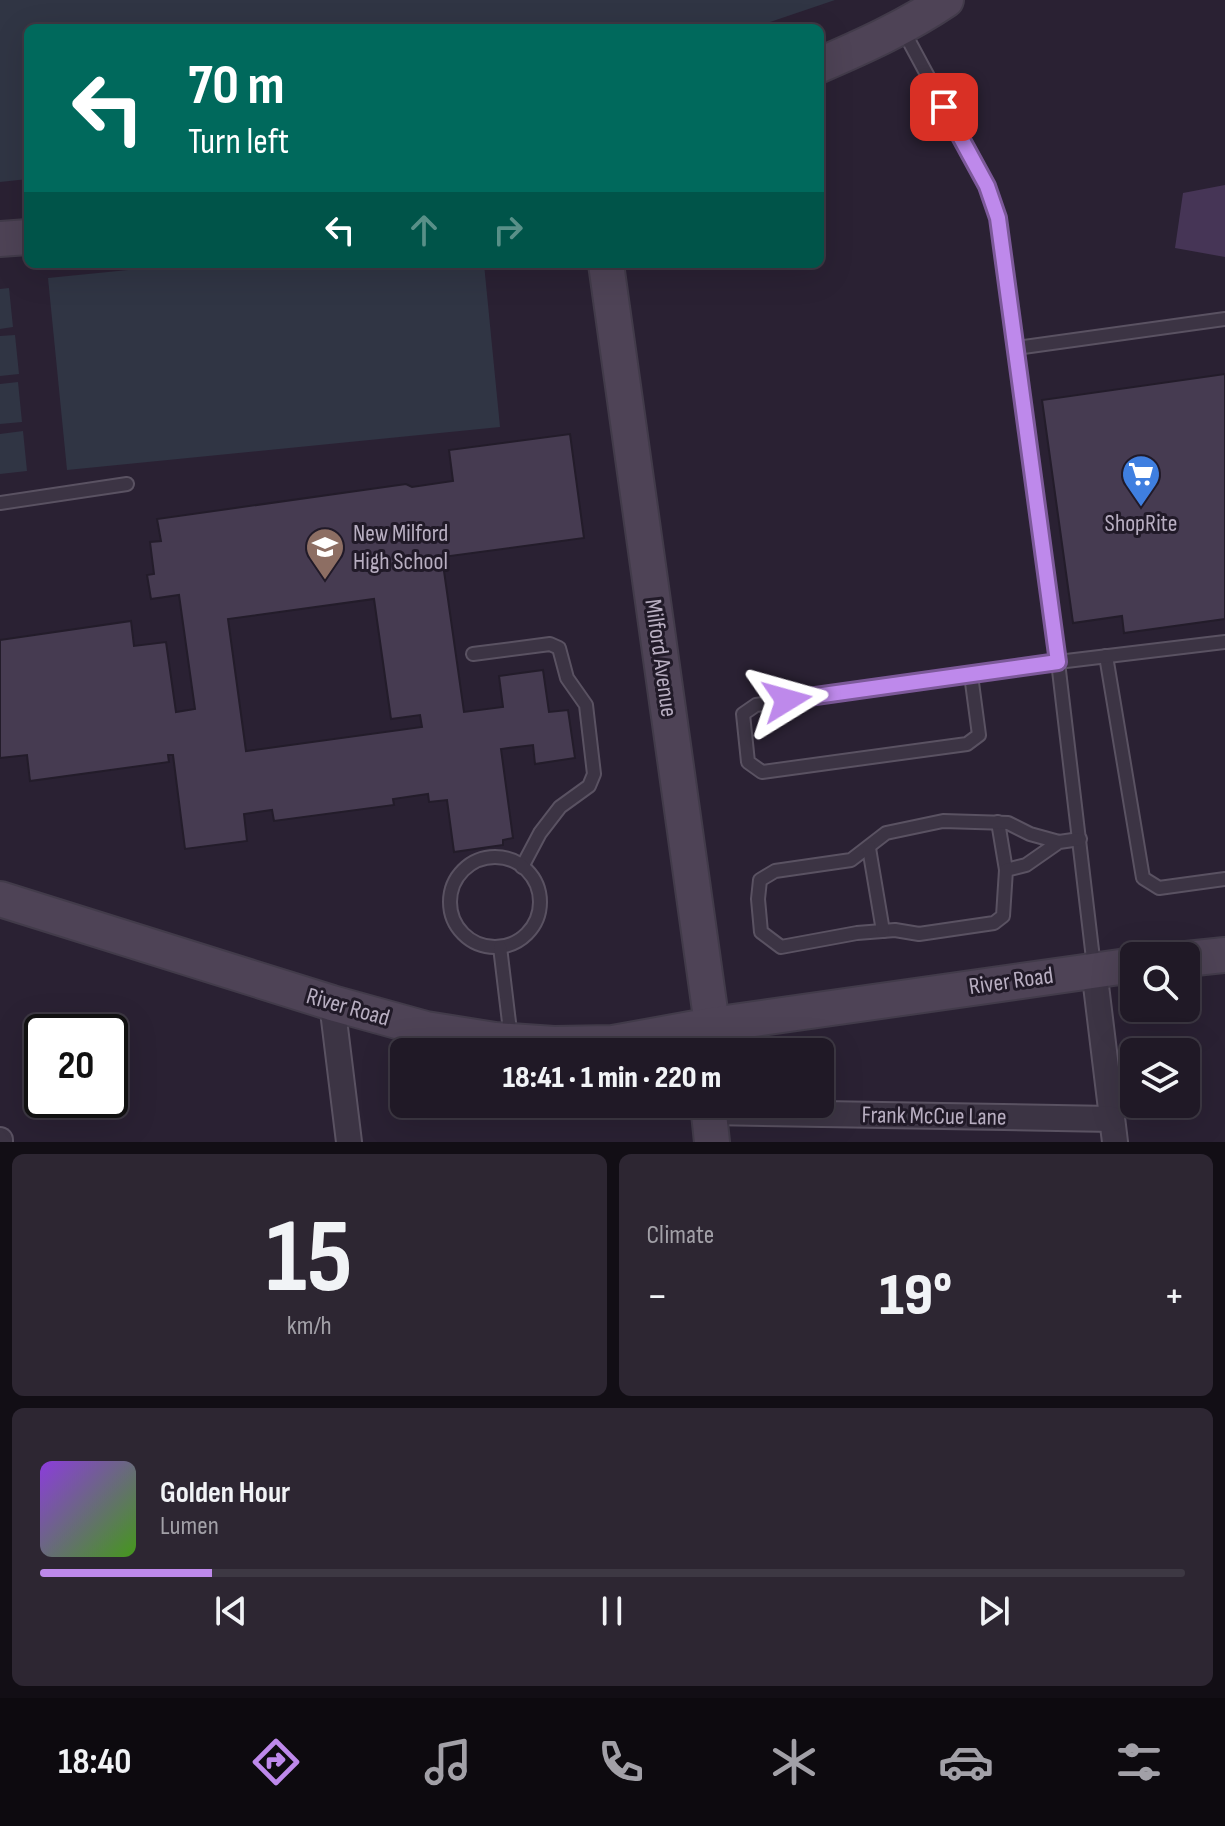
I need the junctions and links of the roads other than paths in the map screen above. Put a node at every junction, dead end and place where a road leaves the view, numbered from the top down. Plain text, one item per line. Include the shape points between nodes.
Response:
1 (946, 0) edge
2 (901, 28) junction
3 (824, 63) edge
4 (24, 237) edge
5 (0, 239) edge
6 (607, 268) edge
7 (1225, 319) edge
8 (1016, 348) junction
9 (127, 484) dead end
10 (0, 503) edge
11 (1225, 642) edge
12 (473, 654) dead end
13 (1106, 656) junction
14 (1058, 662) junction
15 (971, 675) junction
16 (998, 822) junction
17 (1080, 839) junction
18 (1059, 842) junction
19 (869, 848) junction
20 (522, 867) junction
21 (1006, 870) junction
22 (1225, 879) edge
23 (0, 899) edge
24 (883, 931) junction
25 (500, 947) junction
26 (1225, 955) edge
27 (1200, 958) edge
28 (1120, 966) edge
29 (1094, 969) junction
30 (332, 1003) junction
31 (490, 1038) edge
32 (511, 1038) edge
33 (711, 1038) edge
34 (709, 1119) edge
35 (1114, 1130) edge
36 (349, 1142) edge

1 - 2 street
2 - 3 street
2 - 8 lane via 987,186 998,218
4 - 5 street
6 - 33 street, Milford Avenue
7 - 8 lane
8 - 14 lane
9 - 10 lane
11 - 13 lane
12 - 20 lane via 550,644 559,648 567,678 586,705 594,774 589,786 560,807
13 - 14 lane
13 - 22 lane via 1143,878 1159,888
14 - 15 lane
14 - 17 lane
15 - 15 lane via 756,705 743,714 748,762 762,772 967,744 979,735
16 - 18 lane
16 - 19 lane via 943,821 886,833
16 - 21 lane
17 - 18 lane
17 - 29 lane
18 - 21 lane via 1026,865
19 - 24 lane
19 - 24 lane via 851,860 775,871 760,880 761,932 781,947
20 - 25 lane via 536,883 539,911 526,935
20 - 25 lane via 490,857 462,871 454,884 450,899 459,929 470,940
21 - 24 lane via 1000,921 919,934
23 - 30 street, River Road
25 - 32 lane
26 - 27 street
28 - 29 street, River Road
29 - 33 street, River Road
29 - 35 street
30 - 31 street, River Road via 426,1029
30 - 36 street
34 - 35 street, Frank McCue Lane

